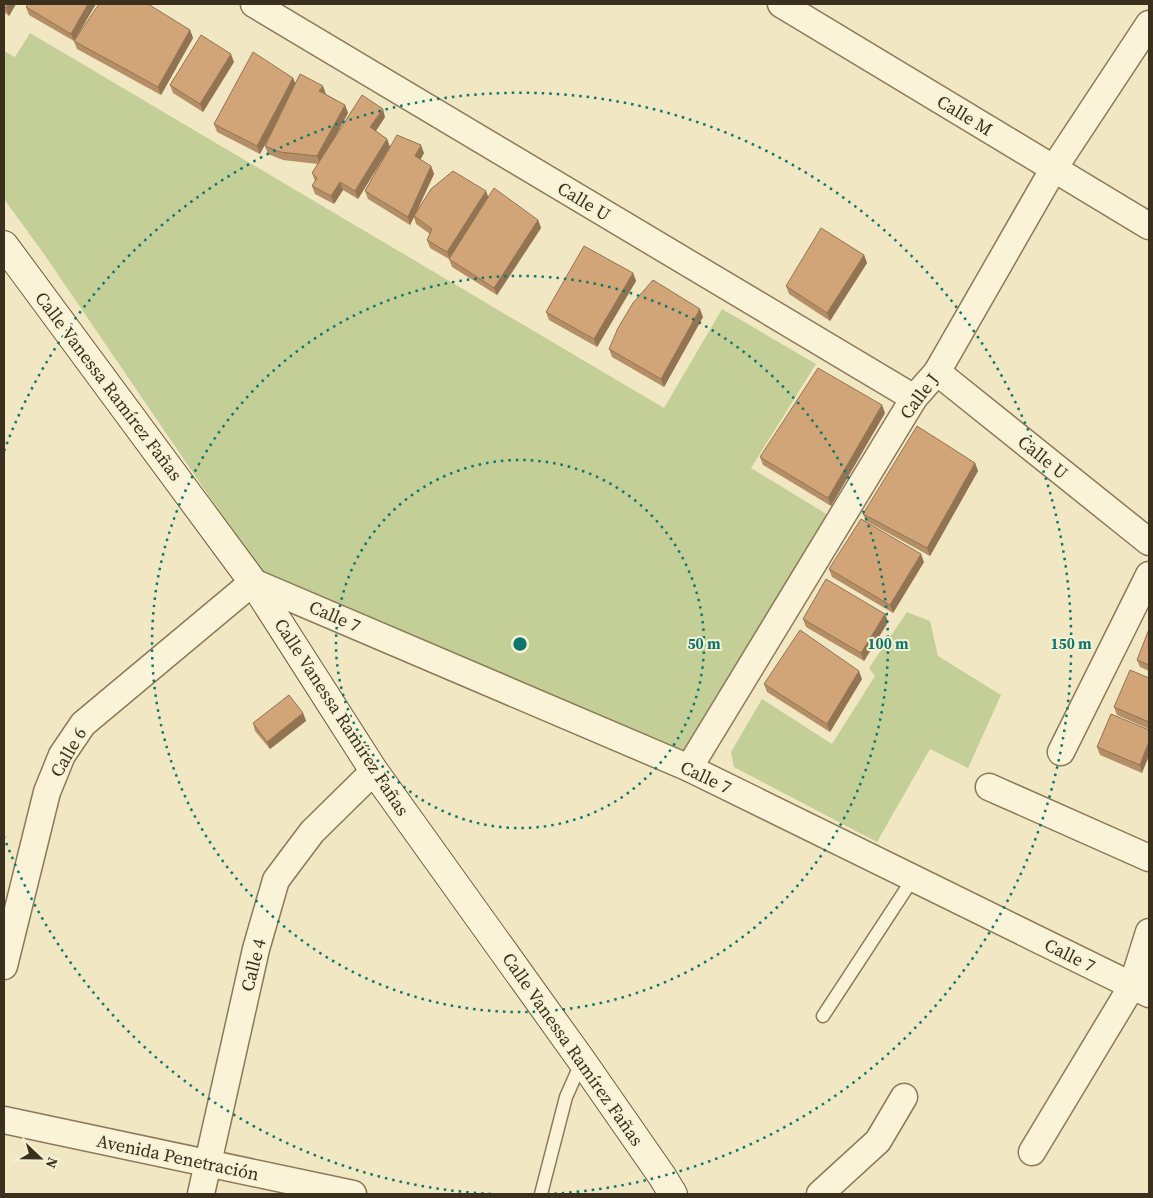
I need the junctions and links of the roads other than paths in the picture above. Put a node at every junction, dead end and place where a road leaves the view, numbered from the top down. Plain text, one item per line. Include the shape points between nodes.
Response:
1 (254, 4) edge
2 (780, 4) edge
3 (1149, 24) edge
4 (1054, 168) junction
5 (1149, 226) edge
6 (4, 245) edge
7 (937, 372) junction
8 (914, 398) junction
9 (1149, 542) edge
10 (1149, 575) edge
11 (254, 582) junction
12 (1061, 752) dead end
13 (689, 768) junction
14 (374, 771) junction
15 (989, 786) dead end
16 (1149, 858) edge
17 (914, 878) junction
18 (1149, 932) edge
19 (4, 966) edge
20 (1141, 990) edge
21 (823, 1016) dead end
22 (582, 1061) junction
23 (904, 1097) dead end
24 (4, 1120) edge
25 (1032, 1152) dead end
26 (207, 1163) junction
27 (664, 1188) edge
28 (201, 1194) edge
29 (353, 1194) edge
30 (541, 1194) edge
31 (820, 1194) edge

1 - 8 street, Calle U
2 - 4 street, Calle M
3 - 4 street, Calle J
4 - 5 street, Calle M
4 - 7 street, Calle J
6 - 11 street, Calle Vanessa Ramírez Fañas
7 - 8 street, Calle J
7 - 9 street, Calle U
8 - 13 street, Calle J
10 - 12 street
11 - 13 street, Calle 7
11 - 14 street, Calle Vanessa Ramírez Fañas
11 - 19 street, Calle 6 via 83,724 62,755 47,792
13 - 17 street, Calle 7
14 - 22 street, Calle Vanessa Ramírez Fañas
14 - 26 street, Calle 4 via 312,832 276,880 256,949
15 - 16 street
17 - 20 street, Calle 7
17 - 21 lane
18 - 20 street
20 - 25 street
22 - 27 street, Calle Vanessa Ramírez Fañas
22 - 30 lane via 566,1097
23 - 31 street via 878,1141
24 - 26 street, Avenida Penetración
26 - 28 street, Calle 4
26 - 29 street, Avenida Penetración

